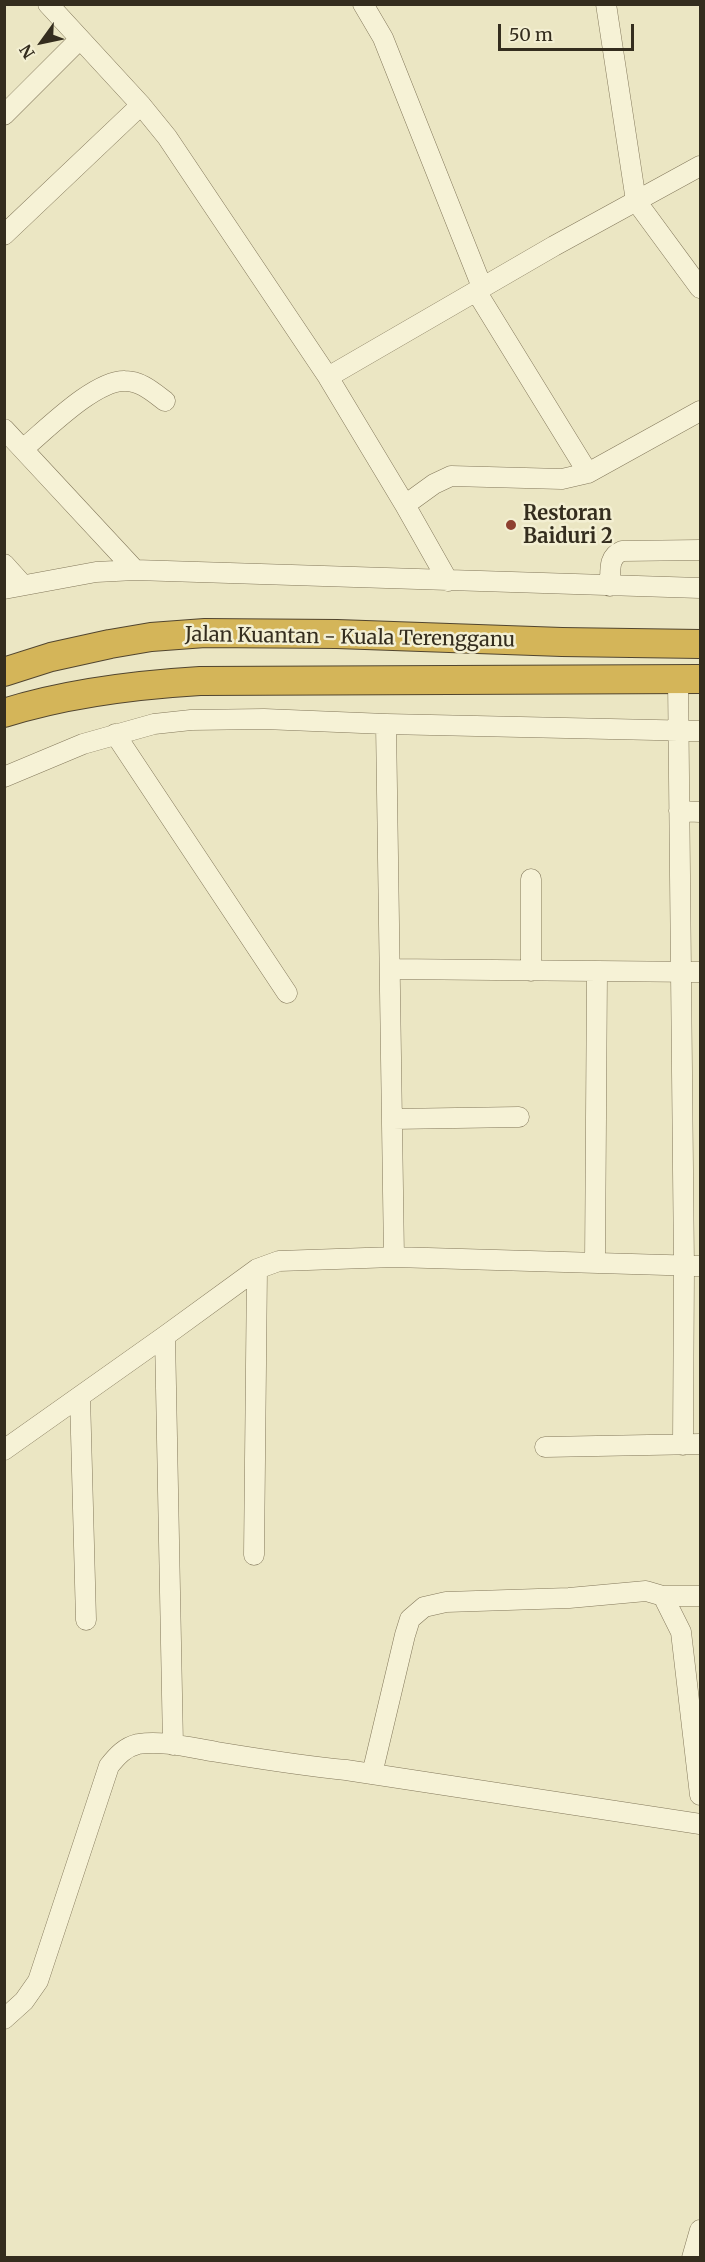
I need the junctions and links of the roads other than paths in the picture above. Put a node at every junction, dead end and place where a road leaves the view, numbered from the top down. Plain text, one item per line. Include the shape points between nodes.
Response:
1 (48, 4) edge
2 (363, 4) edge
3 (606, 4) edge
4 (80, 39) junction
5 (141, 105) junction
6 (4, 115) edge
7 (700, 166) edge
8 (636, 201) junction
9 (4, 235) edge
10 (700, 288) edge
11 (479, 289) junction
12 (328, 377) junction
13 (165, 401) dead end
14 (700, 411) edge
15 (4, 429) edge
16 (23, 449) junction
17 (588, 473) junction
18 (405, 505) junction
19 (700, 550) edge
20 (4, 564) edge
21 (135, 570) junction
22 (448, 581) junction
23 (13, 586) edge
24 (610, 586) junction
25 (700, 588) edge
26 (700, 644) edge
27 (4, 672) edge
28 (689, 679) edge
29 (4, 713) edge
30 (386, 724) junction
31 (679, 731) junction
32 (700, 731) edge
33 (115, 734) junction
34 (4, 777) edge
35 (679, 811) junction
36 (700, 812) edge
37 (531, 879) dead end
38 (391, 969) junction
39 (531, 970) junction
40 (597, 971) junction
41 (691, 972) edge
42 (287, 993) dead end
43 (519, 1117) dead end
44 (393, 1119) junction
45 (394, 1257) junction
46 (595, 1263) junction
47 (692, 1266) edge
48 (257, 1269) junction
49 (165, 1336) junction
50 (80, 1396) junction
51 (692, 1444) edge
52 (545, 1447) dead end
53 (4, 1450) edge
54 (254, 1555) dead end
55 (663, 1596) junction
56 (700, 1596) edge
57 (86, 1620) dead end
58 (173, 1745) junction
59 (372, 1774) junction
60 (700, 1795) edge
61 (700, 1824) edge
62 (4, 2019) edge
63 (700, 2230) edge
64 (692, 2258) edge

1 - 4 street
2 - 11 street via 383,38
3 - 8 street
4 - 5 street
4 - 6 street
5 - 9 street
5 - 12 street
7 - 8 street
8 - 10 street
8 - 11 street
11 - 12 street
11 - 17 street
12 - 18 street
13 - 16 street via 139,384 117,381 90,393
14 - 17 street
15 - 16 street
16 - 21 street
17 - 18 street via 562,479 451,476
18 - 22 street
19 - 24 street via 622,551 611,559
20 - 23 street
21 - 22 street
21 - 23 street via 96,572
22 - 24 street
24 - 25 street
26 - 27 highway, Jalan Kuantan - Kuala Terengganu via 205,633 110,644
28 - 29 highway, Jalan Kuantan - Kuala Terengganu via 200,681 109,690
28 - 31 street
30 - 31 street
30 - 33 street via 191,720
30 - 38 street
31 - 32 street
31 - 35 street
33 - 34 street
33 - 42 street
35 - 36 street
35 - 41 street
37 - 39 street
38 - 39 street
38 - 44 street
39 - 40 street
40 - 41 street
40 - 46 street
41 - 47 street
43 - 44 street
44 - 45 street
45 - 46 street
45 - 48 street via 279,1261
46 - 47 street
47 - 51 street
48 - 49 street
48 - 54 street
49 - 50 street
49 - 58 street
50 - 53 street
50 - 57 street
51 - 52 street
55 - 56 street
55 - 59 street via 646,1591 446,1602 424,1607 410,1619 405,1635
55 - 60 street via 681,1632
58 - 59 street
58 - 62 street via 128,1747 109,1766 38,1982
59 - 61 street
63 - 64 street

